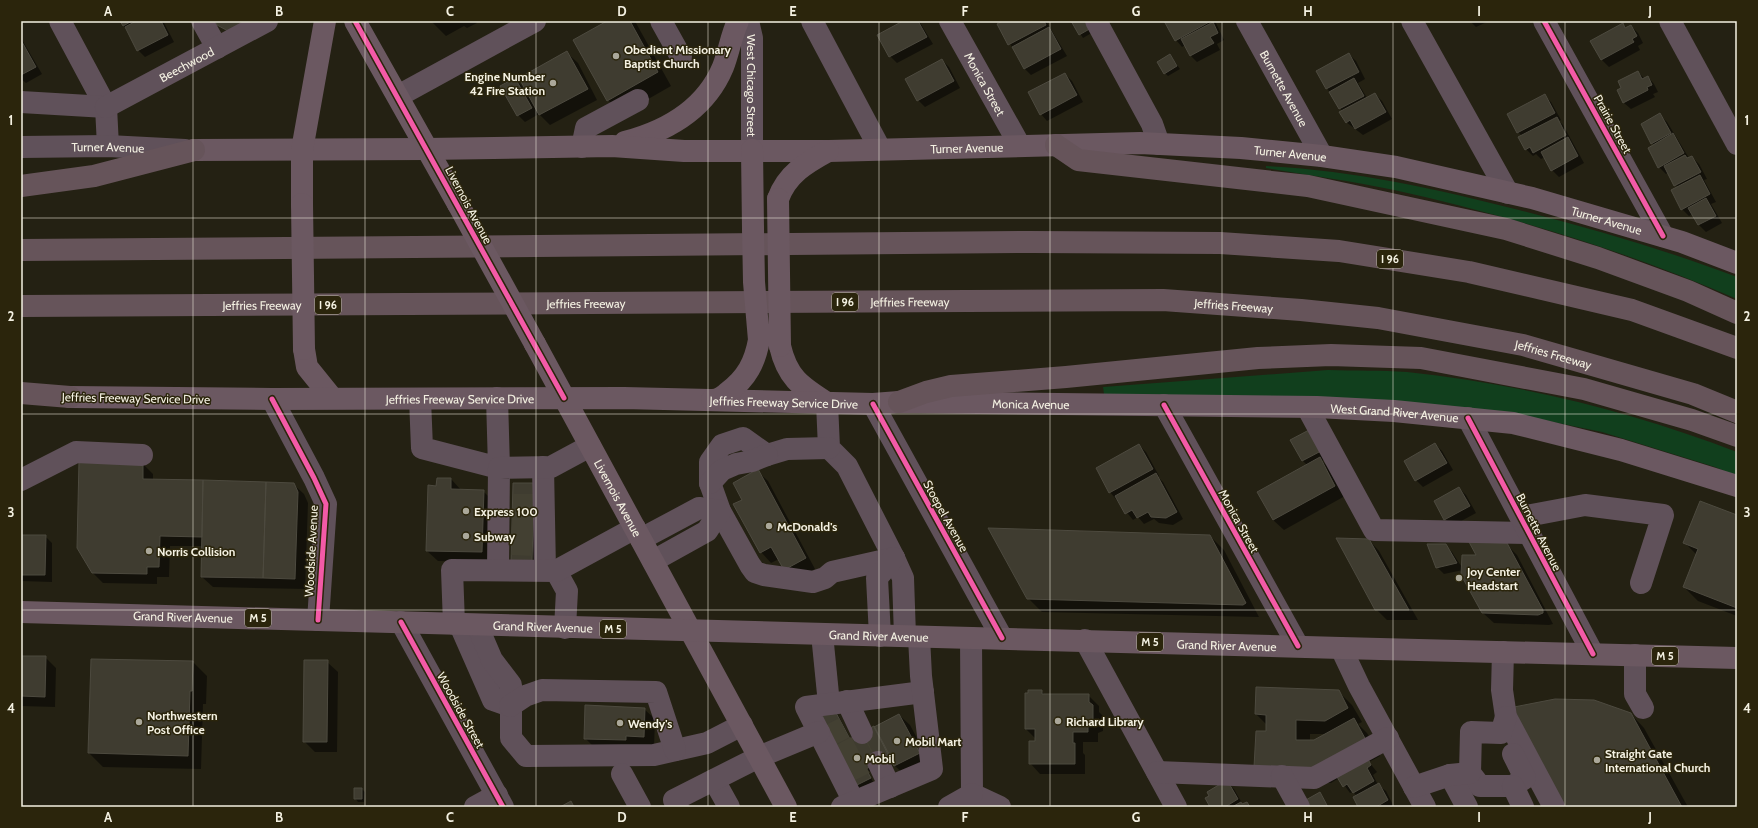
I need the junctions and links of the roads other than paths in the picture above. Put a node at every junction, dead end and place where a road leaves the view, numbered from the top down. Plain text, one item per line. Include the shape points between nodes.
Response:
1 (60, 21) edge
2 (202, 21) edge
3 (266, 21) edge
4 (325, 21) edge
5 (355, 21) edge
6 (535, 21) edge
7 (661, 21) edge
8 (738, 21) edge
9 (748, 21) edge
10 (812, 21) edge
11 (950, 21) edge
12 (1096, 21) edge
13 (1247, 21) edge
14 (1412, 21) edge
15 (1544, 21) edge
16 (1670, 21) edge
17 (217, 48) junction
18 (680, 56) dead end
19 (398, 96) junction
20 (638, 100) dead end
21 (21, 102) edge
22 (106, 107) junction
23 (1159, 144) junction
24 (1737, 144) edge
25 (1056, 145) junction
26 (108, 146) junction
27 (612, 146) junction
28 (1020, 146) junction
29 (21, 147) edge
30 (582, 147) junction
31 (427, 149) junction
32 (880, 149) junction
33 (194, 150) junction
34 (302, 150) junction
35 (829, 151) junction
36 (1322, 156) junction
37 (752, 159) junction
38 (21, 186) edge
39 (1508, 193) junction
40 (1663, 236) junction
41 (21, 250) edge
42 (1737, 263) edge
43 (21, 306) edge
44 (1737, 313) edge
45 (1737, 348) edge
46 (21, 393) edge
47 (70, 396) junction
48 (21, 398) edge
49 (332, 398) junction
50 (497, 398) junction
51 (564, 398) junction
52 (272, 399) junction
53 (420, 399) junction
54 (712, 400) junction
55 (899, 402) junction
56 (827, 403) junction
57 (873, 404) junction
58 (1164, 405) junction
59 (1307, 407) junction
60 (1737, 412) edge
61 (1468, 418) junction
62 (1737, 436) edge
63 (590, 446) junction
64 (829, 448) junction
65 (142, 455) dead end
66 (543, 467) junction
67 (499, 468) junction
68 (21, 480) edge
69 (1737, 486) edge
70 (720, 511) junction
71 (522, 525) junction
72 (1525, 525) junction
73 (638, 533) junction
74 (894, 558) junction
75 (653, 561) junction
76 (498, 570) junction
77 (550, 570) junction
78 (1641, 584) dead end
79 (21, 612) edge
80 (318, 620) junction
81 (401, 622) junction
82 (464, 625) junction
83 (566, 628) junction
84 (691, 631) junction
85 (822, 634) junction
86 (880, 636) junction
87 (912, 636) junction
88 (971, 638) junction
89 (1002, 638) junction
90 (1085, 640) junction
91 (1298, 646) junction
92 (1341, 648) junction
93 (1503, 652) junction
94 (1593, 654) junction
95 (1635, 655) junction
96 (1737, 658) edge
97 (923, 692) junction
98 (838, 703) junction
99 (510, 706) junction
100 (1643, 708) dead end
101 (742, 725) junction
102 (1504, 725) junction
103 (838, 732) junction
104 (1388, 738) junction
105 (675, 750) junction
106 (759, 756) junction
107 (878, 762) dead end
108 (1157, 772) junction
109 (622, 774) dead end
110 (1460, 774) junction
111 (1282, 776) junction
112 (714, 780) junction
113 (1513, 786) junction
114 (890, 787) junction
115 (1414, 787) junction
116 (972, 794) junction
117 (500, 801) edge
118 (848, 804) edge
119 (475, 807) edge
120 (640, 807) edge
121 (678, 807) edge
122 (729, 807) edge
123 (786, 807) edge
124 (949, 807) edge
125 (1000, 807) edge
126 (1176, 807) edge
127 (1299, 807) edge
128 (1426, 807) edge
129 (1467, 807) edge
130 (1523, 807) edge
131 (1554, 807) edge

1 - 22 street
2 - 17 street
3 - 17 street, Beechwood
4 - 34 main road
5 - 19 main road, Livernois Avenue
6 - 19 street
7 - 18 street
8 - 27 main road via 723,67 698,105 666,128 649,136
9 - 37 street, West Chicago Street via 752,38
10 - 32 street
11 - 28 street, Monica Street
12 - 23 street via 1152,124
13 - 36 street, Burnette Avenue
14 - 39 street
15 - 40 street, Prairie Street
16 - 24 street
17 - 22 street, Beechwood
19 - 31 main road, Livernois Avenue
20 - 30 street via 586,128
21 - 22 street
22 - 26 street
23 - 25 main road, Turner Avenue
23 - 36 main road, Turner Avenue via 1242,148
25 - 28 main road, Turner Avenue
25 - 44 highway via 1078,160 1308,186 1506,230 1598,258 1688,291
26 - 29 street, Turner Avenue
26 - 33 street, Turner Avenue
27 - 30 main road
27 - 37 main road
28 - 32 main road, Turner Avenue
30 - 31 main road
31 - 34 main road
31 - 51 main road, Livernois Avenue, bridge
32 - 35 main road, Turner Avenue
33 - 34 main road
33 - 38 highway via 94,176
34 - 49 main road, bridge via 304,349 307,367
35 - 37 main road
35 - 56 main road, bridge via 795,171 778,199 780,346 783,359 804,389
36 - 39 main road, Turner Avenue via 1396,167
37 - 54 main road, bridge via 754,282 759,340 752,364 742,381 725,395
39 - 40 main road, Turner Avenue
40 - 42 main road, Turner Avenue
41 - 45 highway, I 96 via 1031,242 1220,243 1338,251 1469,272 1632,310
43 - 60 highway, Jeffries Freeway / I 96 via 1163,300 1211,302 1378,318 1522,345 1693,394
46 - 47 highway
47 - 48 street, Jeffries Freeway Service Drive
47 - 52 main road, Jeffries Freeway Service Drive
49 - 52 main road, Jeffries Freeway Service Drive
49 - 53 main road, Jeffries Freeway Service Drive
50 - 51 main road, Jeffries Freeway Service Drive
50 - 53 main road, Jeffries Freeway Service Drive
50 - 67 street
51 - 54 main road, Jeffries Freeway Service Drive
51 - 63 main road, Livernois Avenue
52 - 80 street, Woodside Avenue via 326,504
53 - 67 street via 422,448
54 - 56 main road, Jeffries Freeway Service Drive
55 - 57 main road, Jeffries Freeway Service Drive
55 - 58 main road, Monica Avenue
55 - 62 highway via 951,386 1258,358 1331,355 1421,358 1584,389 1692,420
56 - 57 main road, Jeffries Freeway Service Drive
56 - 64 street
57 - 89 street, Stoepel Avenue
58 - 59 main road, West Grand River Avenue
58 - 91 street, Monica Street
59 - 61 main road, West Grand River Avenue
59 - 72 street via 1374,530
61 - 69 main road, West Grand River Avenue via 1513,423 1621,450
61 - 72 street, Burnette Avenue
63 - 66 street via 552,467
63 - 73 main road, Livernois Avenue
64 - 70 street via 786,449 767,455 743,438 722,445 710,462 710,483
64 - 74 street via 847,466
65 - 68 street via 76,452
66 - 67 street
66 - 71 street
67 - 71 street
70 - 73 street via 699,508
70 - 74 street via 750,565 755,572 764,575 813,582 825,578 832,572
70 - 75 street via 707,531
71 - 76 street
71 - 77 street
72 - 78 street via 1585,505 1663,515
72 - 94 street, Burnette Avenue
73 - 75 main road, Livernois Avenue
73 - 77 street
74 - 86 street via 877,578
74 - 87 street via 903,578
75 - 84 main road, Livernois Avenue
76 - 77 street
76 - 82 street via 452,570
77 - 83 street via 567,591
79 - 80 main road, Grand River Avenue / M 5
80 - 81 main road, Grand River Avenue / M 5
81 - 82 main road, Grand River Avenue / M 5
81 - 117 street, Woodside Street
82 - 83 main road, Grand River Avenue / M 5
82 - 99 street via 493,700
83 - 84 main road, Grand River Avenue / M 5
84 - 85 main road, Grand River Avenue / M 5
84 - 101 main road, Livernois Avenue
85 - 86 main road, Grand River Avenue / M 5
85 - 98 street
86 - 87 main road, Grand River Avenue / M 5
87 - 88 main road, Grand River Avenue / M 5
87 - 97 street
88 - 89 main road, Grand River Avenue / M 5
88 - 116 street
89 - 90 main road, Grand River Avenue / M 5
90 - 91 main road, Grand River Avenue / M 5
90 - 108 street
91 - 92 main road, Grand River Avenue / M 5
92 - 93 main road, Grand River Avenue / M 5
92 - 104 street
93 - 94 main road, Grand River Avenue / M 5
93 - 102 street
94 - 95 main road, Grand River Avenue / M 5
95 - 96 main road, Grand River Avenue / M 5
95 - 100 street via 1635,694
97 - 98 street
97 - 114 street via 932,769
98 - 103 street
98 - 103 street via 806,707
99 - 105 street via 511,738 526,756 654,755
99 - 105 street via 525,696 542,690 656,692
101 - 105 street via 707,743
101 - 106 main road, Livernois Avenue
102 - 110 street via 1471,732
102 - 113 street via 1525,778
102 - 131 street
103 - 106 street
103 - 118 street via 839,766
104 - 111 street via 1314,778
104 - 115 street
106 - 112 street
106 - 123 main road, Livernois Avenue
107 - 114 street
108 - 111 street
108 - 126 street
109 - 120 street
110 - 113 street via 1480,786
110 - 115 street
110 - 129 street
111 - 127 street
112 - 121 street via 674,800
112 - 122 street
113 - 130 street
114 - 118 street
115 - 128 street
116 - 124 street
116 - 125 street
117 - 119 street

